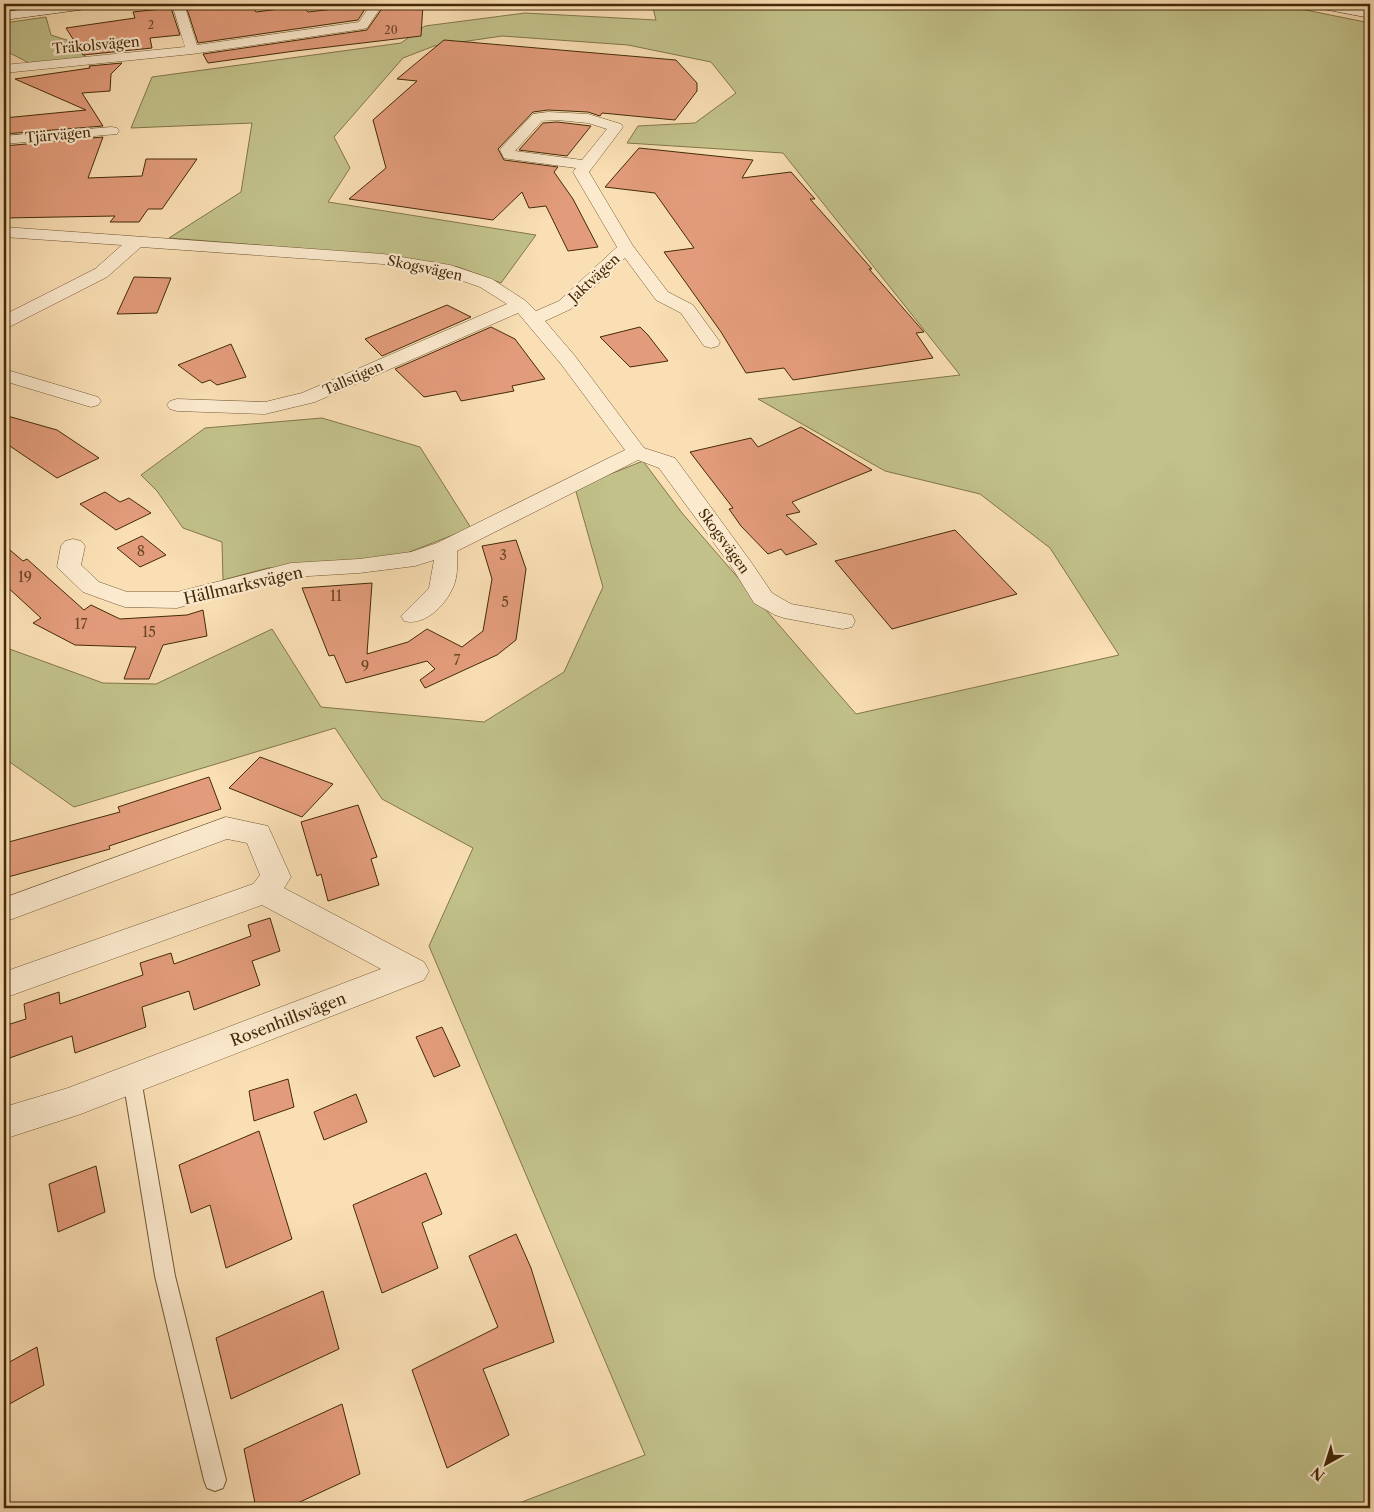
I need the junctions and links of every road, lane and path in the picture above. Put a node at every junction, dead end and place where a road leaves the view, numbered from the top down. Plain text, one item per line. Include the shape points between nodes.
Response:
1 (94, 4) edge
2 (178, 4) edge
3 (377, 4) edge
4 (1318, 4) edge
5 (1370, 14) edge
6 (4, 16) edge
7 (192, 50) junction
8 (4, 69) edge
9 (112, 131) dead end
10 (4, 140) edge
11 (585, 165) junction
12 (4, 232) edge
13 (136, 242) junction
14 (626, 248) junction
15 (520, 304) junction
16 (534, 319) junction
17 (4, 322) edge
18 (711, 342) dead end
19 (4, 376) edge
20 (92, 401) dead end
21 (177, 405) dead end
22 (637, 452) junction
23 (73, 546) dead end
24 (445, 548) junction
25 (413, 616) dead end
26 (843, 621) dead end
27 (264, 892) junction
28 (4, 910) edge
29 (4, 985) edge
30 (132, 1079) junction
31 (4, 1123) edge
32 (215, 1480) dead end

1 - 6 street
2 - 7 street
3 - 7 street, Träkolsvägen via 363,25
4 - 5 street
7 - 8 street, Träkolsvägen
9 - 10 street, Tjärvägen
11 - 11 street via 616,127 601,120 538,117 507,150 509,155
11 - 14 street, Jaktvägen via 581,172
12 - 13 street, Skogsvägen
13 - 15 street, Skogsvägen via 393,261 450,270 486,283
13 - 17 street via 101,273
14 - 16 street, Jaktvägen via 565,305
14 - 18 street, Jaktvägen via 662,296 687,309
15 - 16 street, Skogsvägen
15 - 21 street, Tallstigen via 308,398 265,408
16 - 22 street, Skogsvägen
19 - 20 street
22 - 24 street, Hällmarksvägen
22 - 26 street, Skogsvägen via 667,463 763,598 784,610
23 - 24 street, Hällmarksvägen via 69,567 90,587 126,599 177,600 291,570 415,559
24 - 25 street via 447,575 435,600
27 - 28 street via 276,877 258,834 226,828
27 - 29 street
27 - 30 street, Rosenhillsvägen via 413,971
30 - 31 street, Rosenhillsvägen
30 - 32 lane via 165,1276

